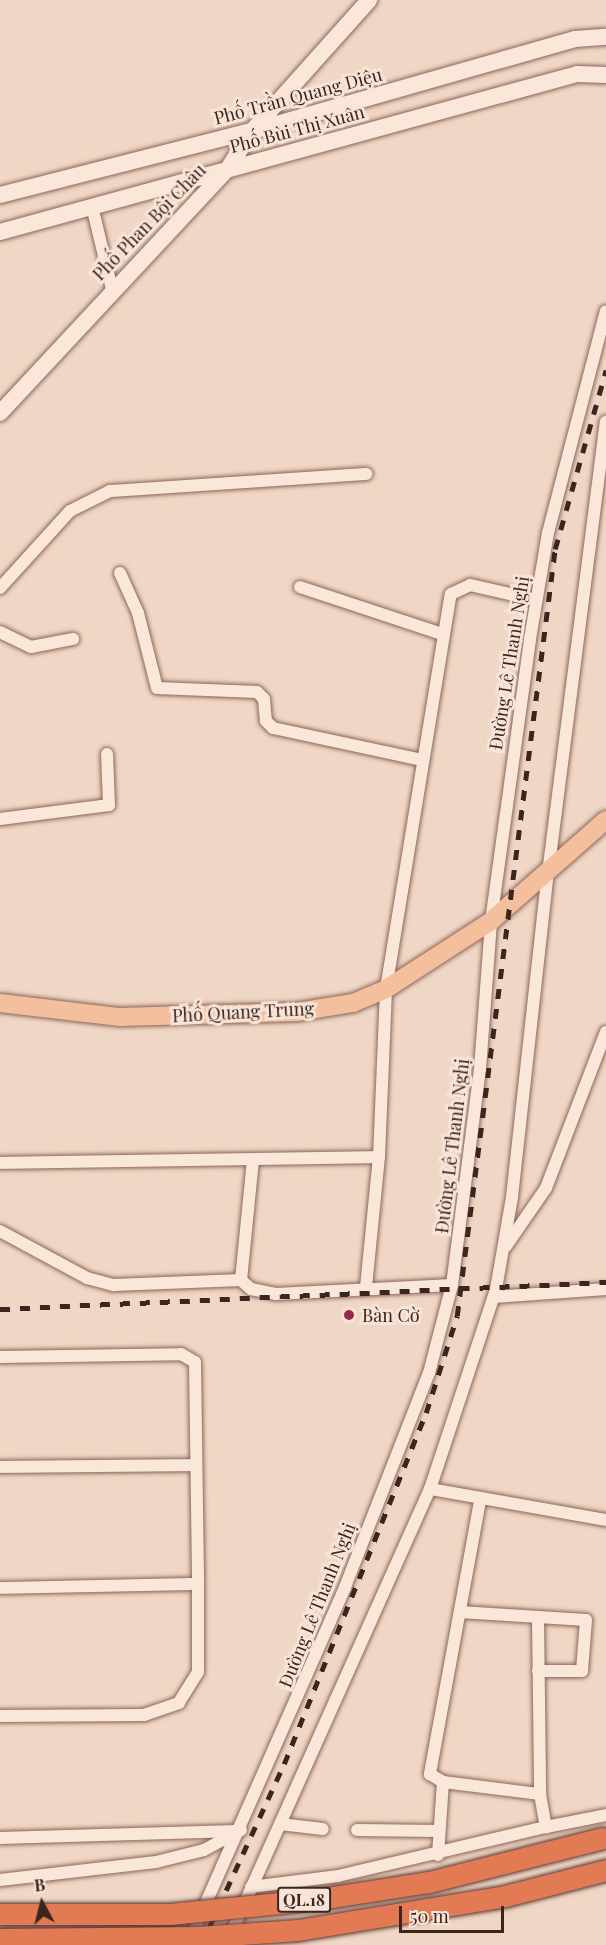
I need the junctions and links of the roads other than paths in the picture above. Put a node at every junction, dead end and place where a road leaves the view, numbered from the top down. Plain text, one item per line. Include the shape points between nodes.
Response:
1 (369, 0) edge
2 (606, 37) edge
3 (606, 75) edge
4 (252, 130) junction
5 (229, 166) junction
6 (0, 195) edge
7 (92, 206) junction
8 (0, 232) edge
9 (112, 289) junction
10 (606, 311) edge
11 (0, 413) edge
12 (606, 422) edge
13 (366, 474) dead end
14 (120, 573) dead end
15 (300, 587) dead end
16 (0, 588) edge
17 (537, 600) junction
18 (0, 632) edge
19 (442, 634) junction
20 (73, 639) dead end
21 (107, 754) dead end
22 (422, 760) junction
23 (0, 819) edge
24 (606, 820) edge
25 (548, 873) junction
26 (490, 921) junction
27 (386, 989) junction
28 (0, 1003) edge
29 (606, 1032) edge
30 (379, 1157) junction
31 (253, 1160) junction
32 (0, 1163) edge
33 (0, 1231) edge
34 (504, 1250) junction
35 (241, 1280) junction
36 (452, 1285) junction
37 (366, 1287) junction
38 (606, 1289) edge
39 (494, 1298) junction
40 (0, 1357) edge
41 (196, 1465) junction
42 (0, 1467) edge
43 (430, 1489) junction
44 (480, 1501) junction
45 (606, 1520) edge
46 (198, 1584) junction
47 (0, 1588) edge
48 (460, 1612) junction
49 (538, 1618) junction
50 (538, 1671) junction
51 (0, 1716) edge
52 (443, 1782) junction
53 (540, 1794) junction
54 (606, 1815) edge
55 (280, 1824) junction
56 (546, 1827) junction
57 (323, 1829) dead end
58 (241, 1830) junction
59 (357, 1830) dead end
60 (439, 1831) junction
61 (0, 1838) edge
62 (603, 1838) dead end
63 (438, 1855) junction
64 (606, 1870) edge
65 (0, 1880) edge
66 (251, 1887) junction
67 (0, 1914) edge
68 (0, 1939) edge
69 (187, 1945) edge
70 (226, 1945) edge

1 - 4 main road, Phố Phan Bội Châu
2 - 4 main road, Phố Trần Quang Diệu via 575,39
3 - 5 main road, Phố Bùi Thị Xuân via 577,74 510,96
4 - 5 main road, Phố Phan Bội Châu
4 - 6 main road, Phố Trần Quang Diệu
5 - 7 main road, Phố Bùi Thị Xuân
5 - 9 main road, Phố Phan Bội Châu
7 - 8 main road, Phố Bùi Thị Xuân
7 - 9 street
9 - 11 main road, Phố Phan Bội Châu
10 - 17 street, Đường Lê Thanh Nghị via 548,534
12 - 25 street
13 - 16 street via 110,491 70,511
14 - 22 street via 138,613 157,688 257,692 264,699 266,721 273,728
15 - 19 street
17 - 19 street via 470,585 458,588 451,594
17 - 26 street, Đường Lê Thanh Nghị
18 - 20 street via 31,647
19 - 22 street
21 - 23 street via 109,805
22 - 27 street
24 - 25 main road, Phố Quang Trung
25 - 26 main road, Phố Quang Trung
25 - 34 street
26 - 27 main road, Phố Quang Trung
26 - 36 street, Đường Lê Thanh Nghị via 480,1069
27 - 28 main road, Phố Quang Trung via 353,1003 225,1017 120,1017
27 - 30 street
29 - 34 street via 546,1188
30 - 31 street
30 - 37 street
31 - 32 street
31 - 35 street
33 - 35 street via 100,1282
34 - 39 street
35 - 37 street via 262,1293 276,1294
36 - 37 street
36 - 58 street, Đường Lê Thanh Nghị via 424,1384
38 - 39 street
39 - 43 street
40 - 41 street via 189,1357 198,1369
41 - 42 street
41 - 46 street
43 - 44 street
43 - 55 street
44 - 45 street
44 - 48 street
46 - 47 street
46 - 51 street via 198,1672 179,1703 144,1715
48 - 49 street
48 - 52 street via 429,1769 433,1778
49 - 50 street
49 - 50 street via 585,1620 588,1624 581,1672
50 - 53 street
52 - 53 street
52 - 60 street
53 - 56 street
54 - 56 street
55 - 57 street
55 - 66 street
56 - 63 street
58 - 61 street
58 - 65 street via 204,1850 156,1862
58 - 69 street, Đường Lê Thanh Nghị
59 - 60 street
60 - 63 street
62 - 67 highway, QL.18, bridge via 429,1882 320,1899 170,1914
63 - 66 street
64 - 68 highway, QL.18, bridge via 505,1896 298,1930 198,1938
66 - 70 street

